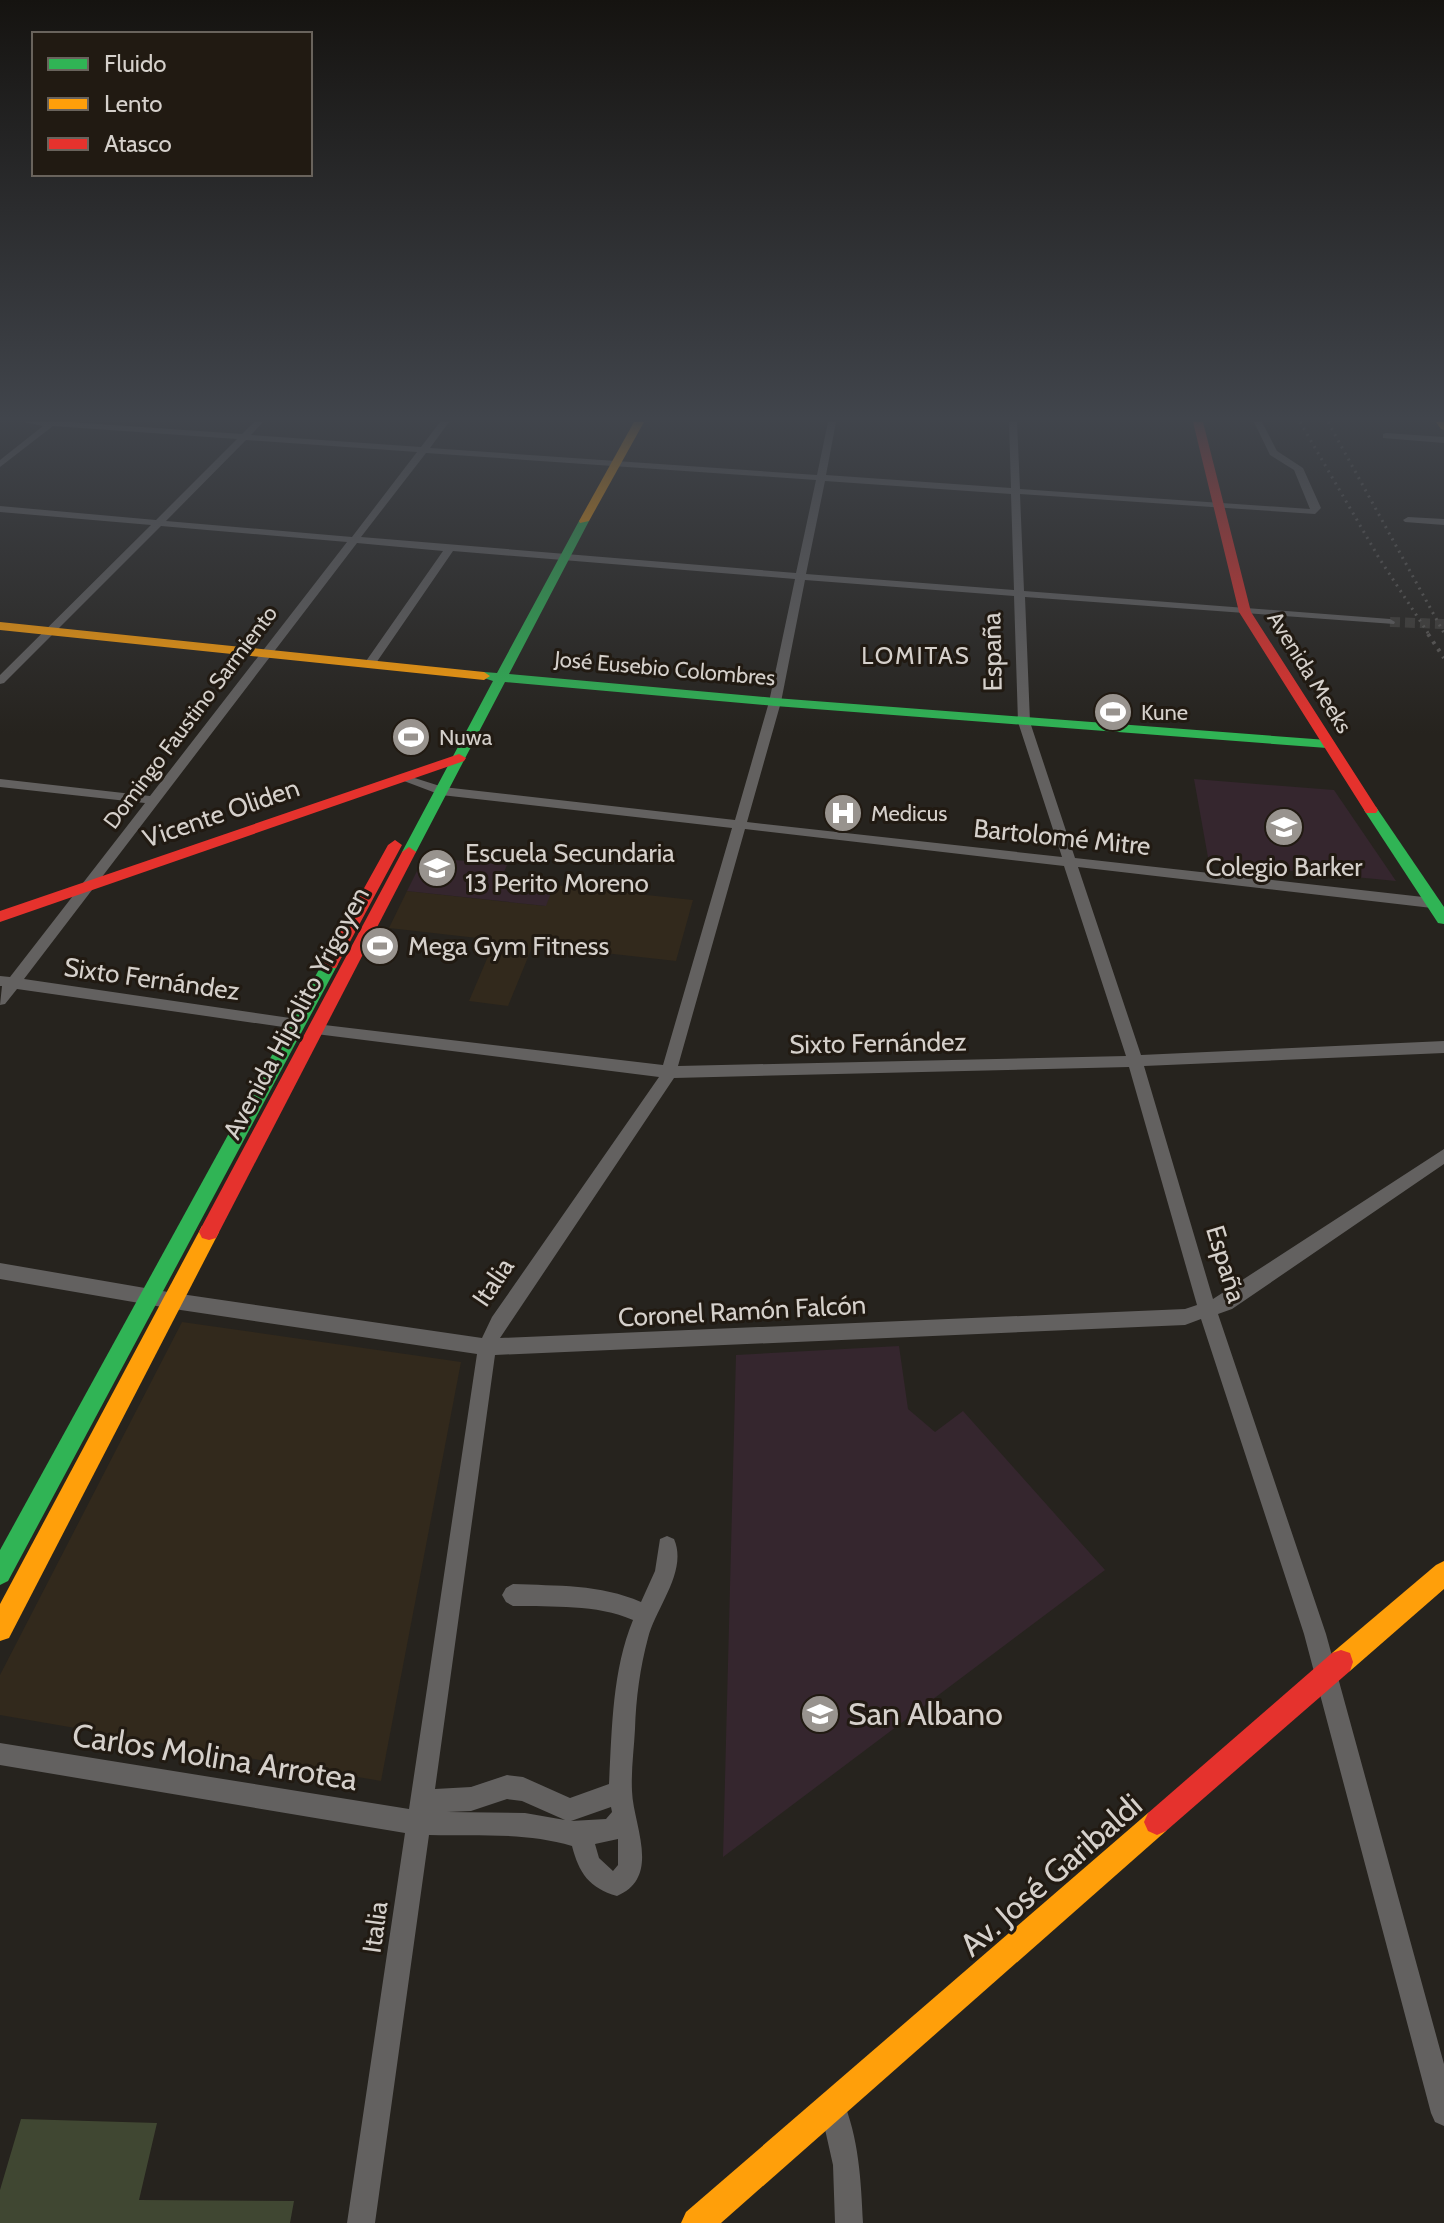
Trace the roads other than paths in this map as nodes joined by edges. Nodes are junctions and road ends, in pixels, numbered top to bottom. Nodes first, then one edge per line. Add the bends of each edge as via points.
1 (156, 526) edge
2 (191, 526) edge
3 (366, 526) edge
4 (576, 526) edge
5 (812, 526) edge
6 (1017, 526) edge
7 (1225, 526) edge
8 (355, 540) junction
9 (450, 548) junction
10 (558, 557) junction
11 (801, 576) junction
12 (1020, 594) junction
13 (1245, 612) junction
14 (1390, 622) tunnel mouth
15 (0, 626) edge
16 (50, 630) junction
17 (266, 653) junction
18 (370, 664) junction
19 (494, 677) junction
20 (0, 681) edge
21 (775, 702) junction
22 (1024, 722) junction
23 (1327, 744) junction
24 (459, 758) junction
25 (440, 764) junction
26 (402, 778) junction
27 (0, 783) edge
28 (434, 790) junction
29 (155, 800) junction
30 (739, 825) junction
31 (1068, 862) junction
32 (89, 886) junction
33 (1432, 903) junction
34 (0, 917) edge
35 (1444, 919) edge
36 (7, 982) edge
37 (0, 1000) edge
38 (297, 1024) junction
39 (316, 1029) junction
40 (1444, 1047) edge
41 (1135, 1061) junction
42 (669, 1072) junction
43 (1444, 1155) edge
44 (0, 1271) edge
45 (149, 1296) junction
46 (174, 1301) junction
47 (1208, 1312) junction
48 (487, 1347) junction
49 (667, 1546) dead end
50 (0, 1573) edge
51 (1444, 1573) edge
52 (513, 1595) dead end
53 (646, 1615) junction
54 (0, 1629) edge
55 (1327, 1675) junction
56 (0, 1754) edge
57 (620, 1792) junction
58 (420, 1812) junction
59 (623, 1818) junction
60 (581, 1833) junction
61 (832, 2105) junction
62 (1444, 2113) edge
63 (361, 2223) edge
64 (697, 2223) edge
65 (849, 2223) edge

1 - 16 street
2 - 8 street
3 - 8 street, Domingo Faustino Sarmiento
4 - 10 main road, Avenida Hipólito Yrigoyen
5 - 11 street, Italia
6 - 12 street, España
7 - 13 main road, Avenida Meeks
8 - 9 street
8 - 17 street, Domingo Faustino Sarmiento
9 - 10 street
9 - 18 street
10 - 11 street
10 - 19 main road, Avenida Hipólito Yrigoyen
11 - 12 street
11 - 21 street, Italia
12 - 13 street
12 - 22 street, España
13 - 14 street
13 - 23 main road, Avenida Meeks
15 - 16 main road, José Eusebio Colombres
16 - 17 main road, José Eusebio Colombres
16 - 20 street
17 - 18 main road, José Eusebio Colombres
17 - 29 street, Domingo Faustino Sarmiento
18 - 19 main road, José Eusebio Colombres
19 - 21 main road, José Eusebio Colombres
19 - 24 main road, Avenida Hipólito Yrigoyen
19 - 25 main road, Avenida Hipólito Yrigoyen
21 - 22 main road, José Eusebio Colombres
21 - 30 street, Italia
22 - 23 main road, José Eusebio Colombres
22 - 31 street, España
23 - 33 main road, Avenida Meeks
24 - 25 main road, Vicente Oliden
24 - 28 main road, Avenida Hipólito Yrigoyen
25 - 26 main road, Vicente Oliden
25 - 28 main road, Avenida Hipólito Yrigoyen
26 - 28 street, Bartolomé Mitre
26 - 32 main road, Vicente Oliden
27 - 29 street
28 - 30 street, Bartolomé Mitre
28 - 38 main road, Avenida Hipólito Yrigoyen
28 - 39 main road, Avenida Hipólito Yrigoyen
29 - 32 street, Domingo Faustino Sarmiento
30 - 31 street, Bartolomé Mitre
30 - 42 street, Italia
31 - 33 street, Bartolomé Mitre
31 - 41 street, España
32 - 34 main road, Vicente Oliden
32 - 36 street, Domingo Faustino Sarmiento
33 - 35 main road, Avenida Meeks
36 - 37 street, Domingo Faustino Sarmiento
36 - 38 street, Sixto Fernández
38 - 45 main road, Avenida Hipólito Yrigoyen
39 - 42 street, Sixto Fernández
39 - 46 main road, Avenida Hipólito Yrigoyen
40 - 41 street, Sixto Fernández
41 - 42 street, Sixto Fernández
41 - 47 street, España
42 - 48 street, Italia via 498,1323
43 - 47 street, Coronel Ramón Falcón
44 - 45 street, Coronel Ramón Falcón
45 - 46 street, Coronel Ramón Falcón
45 - 50 main road, Avenida Hipólito Yrigoyen
46 - 48 street, Coronel Ramón Falcón
46 - 54 main road, Avenida Hipólito Yrigoyen
47 - 48 street, Coronel Ramón Falcón via 1169,1318
47 - 55 street, España
48 - 58 street, Italia
49 - 53 street via 665,1571
51 - 55 main road, Av. José Garibaldi
52 - 53 street via 602,1598
53 - 57 street via 625,1698
55 - 61 main road, Av. José Garibaldi
55 - 62 street, España
56 - 58 street, Carlos Molina Arrotea
57 - 58 street via 570,1810 507,1787
57 - 59 street
58 - 60 street
58 - 63 street, Italia
59 - 60 street via 611,1830
59 - 60 street via 632,1849 631,1870 617,1884 590,1871
61 - 64 main road, Av. José Garibaldi
61 - 65 street via 847,2165

